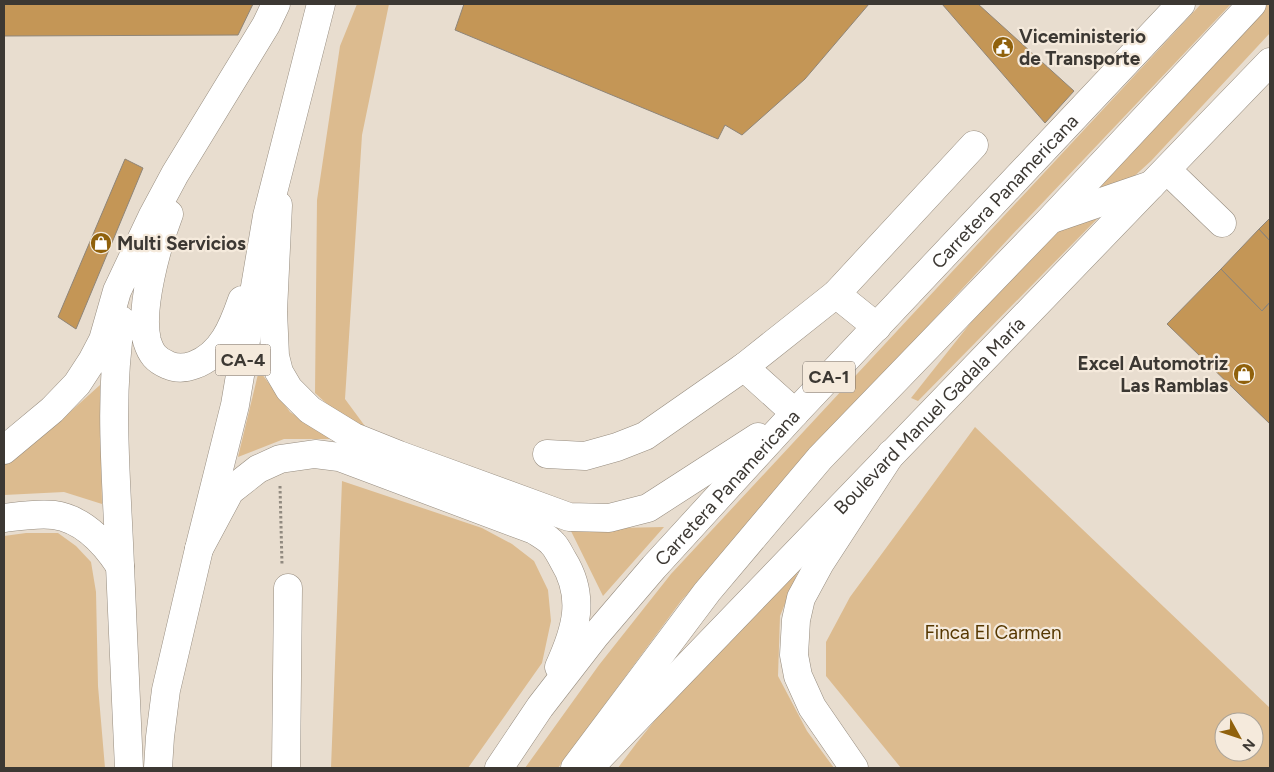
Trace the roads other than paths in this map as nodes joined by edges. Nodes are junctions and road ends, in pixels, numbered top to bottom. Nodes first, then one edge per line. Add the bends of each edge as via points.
1 (276, 4) edge
2 (321, 4) edge
3 (1180, 4) edge
4 (1252, 4) edge
5 (1270, 62) edge
6 (199, 136) junction
7 (974, 145) dead end
8 (280, 169) junction
9 (1159, 178) junction
10 (152, 216) junction
11 (267, 216) junction
12 (1049, 221) junction
13 (1222, 223) dead end
14 (836, 294) junction
15 (876, 327) junction
16 (744, 367) junction
17 (795, 413) junction
18 (4, 450) edge
19 (547, 454) dead end
20 (891, 454) junction
21 (4, 518) edge
22 (199, 549) junction
23 (120, 566) junction
24 (288, 588) road end
25 (540, 707) junction
26 (129, 768) edge
27 (158, 768) edge
28 (286, 768) edge
29 (499, 768) edge
30 (575, 768) edge
31 (589, 768) edge
32 (854, 768) edge

1 - 6 main road
2 - 8 main road, CA-4
3 - 15 main road, Carretera Panamericana / CA-1
4 - 12 main road, CA-1
5 - 9 main road, Boulevard Manuel Gadala María
6 - 10 main road
6 - 11 main road via 166,223 147,297 147,339 152,355 161,362 173,368 186,368 202,362 226,338
7 - 14 main road
8 - 11 main road, CA-4
8 - 17 main road via 274,356 289,389 310,410 354,437 569,516 610,518 648,508
9 - 12 main road
9 - 13 main road
9 - 20 main road, Boulevard Manuel Gadala María
10 - 18 main road via 117,291 92,361 77,384 52,410
10 - 23 main road via 134,264 116,349 114,438
11 - 22 main road, CA-4 via 236,405
12 - 30 main road, CA-1 via 820,458 706,592
14 - 15 main road
14 - 16 main road
15 - 17 main road, Carretera Panamericana / CA-1
16 - 17 main road
16 - 19 main road via 645,436 585,456
17 - 25 main road, Carretera Panamericana / CA-1 via 648,574
20 - 31 main road, Boulevard Manuel Gadala María
20 - 32 main road via 820,563 801,598 795,627 794,655 798,676 812,706
21 - 23 main road via 55,515 76,523 108,548
22 - 25 main road via 230,491 258,469 280,459 315,454 339,457 534,530 553,544 566,564 576,588 577,613 570,645
22 - 27 main road, CA-4 via 166,690
23 - 26 main road
24 - 28 main road
25 - 29 main road, Carretera Panamericana / CA-1

